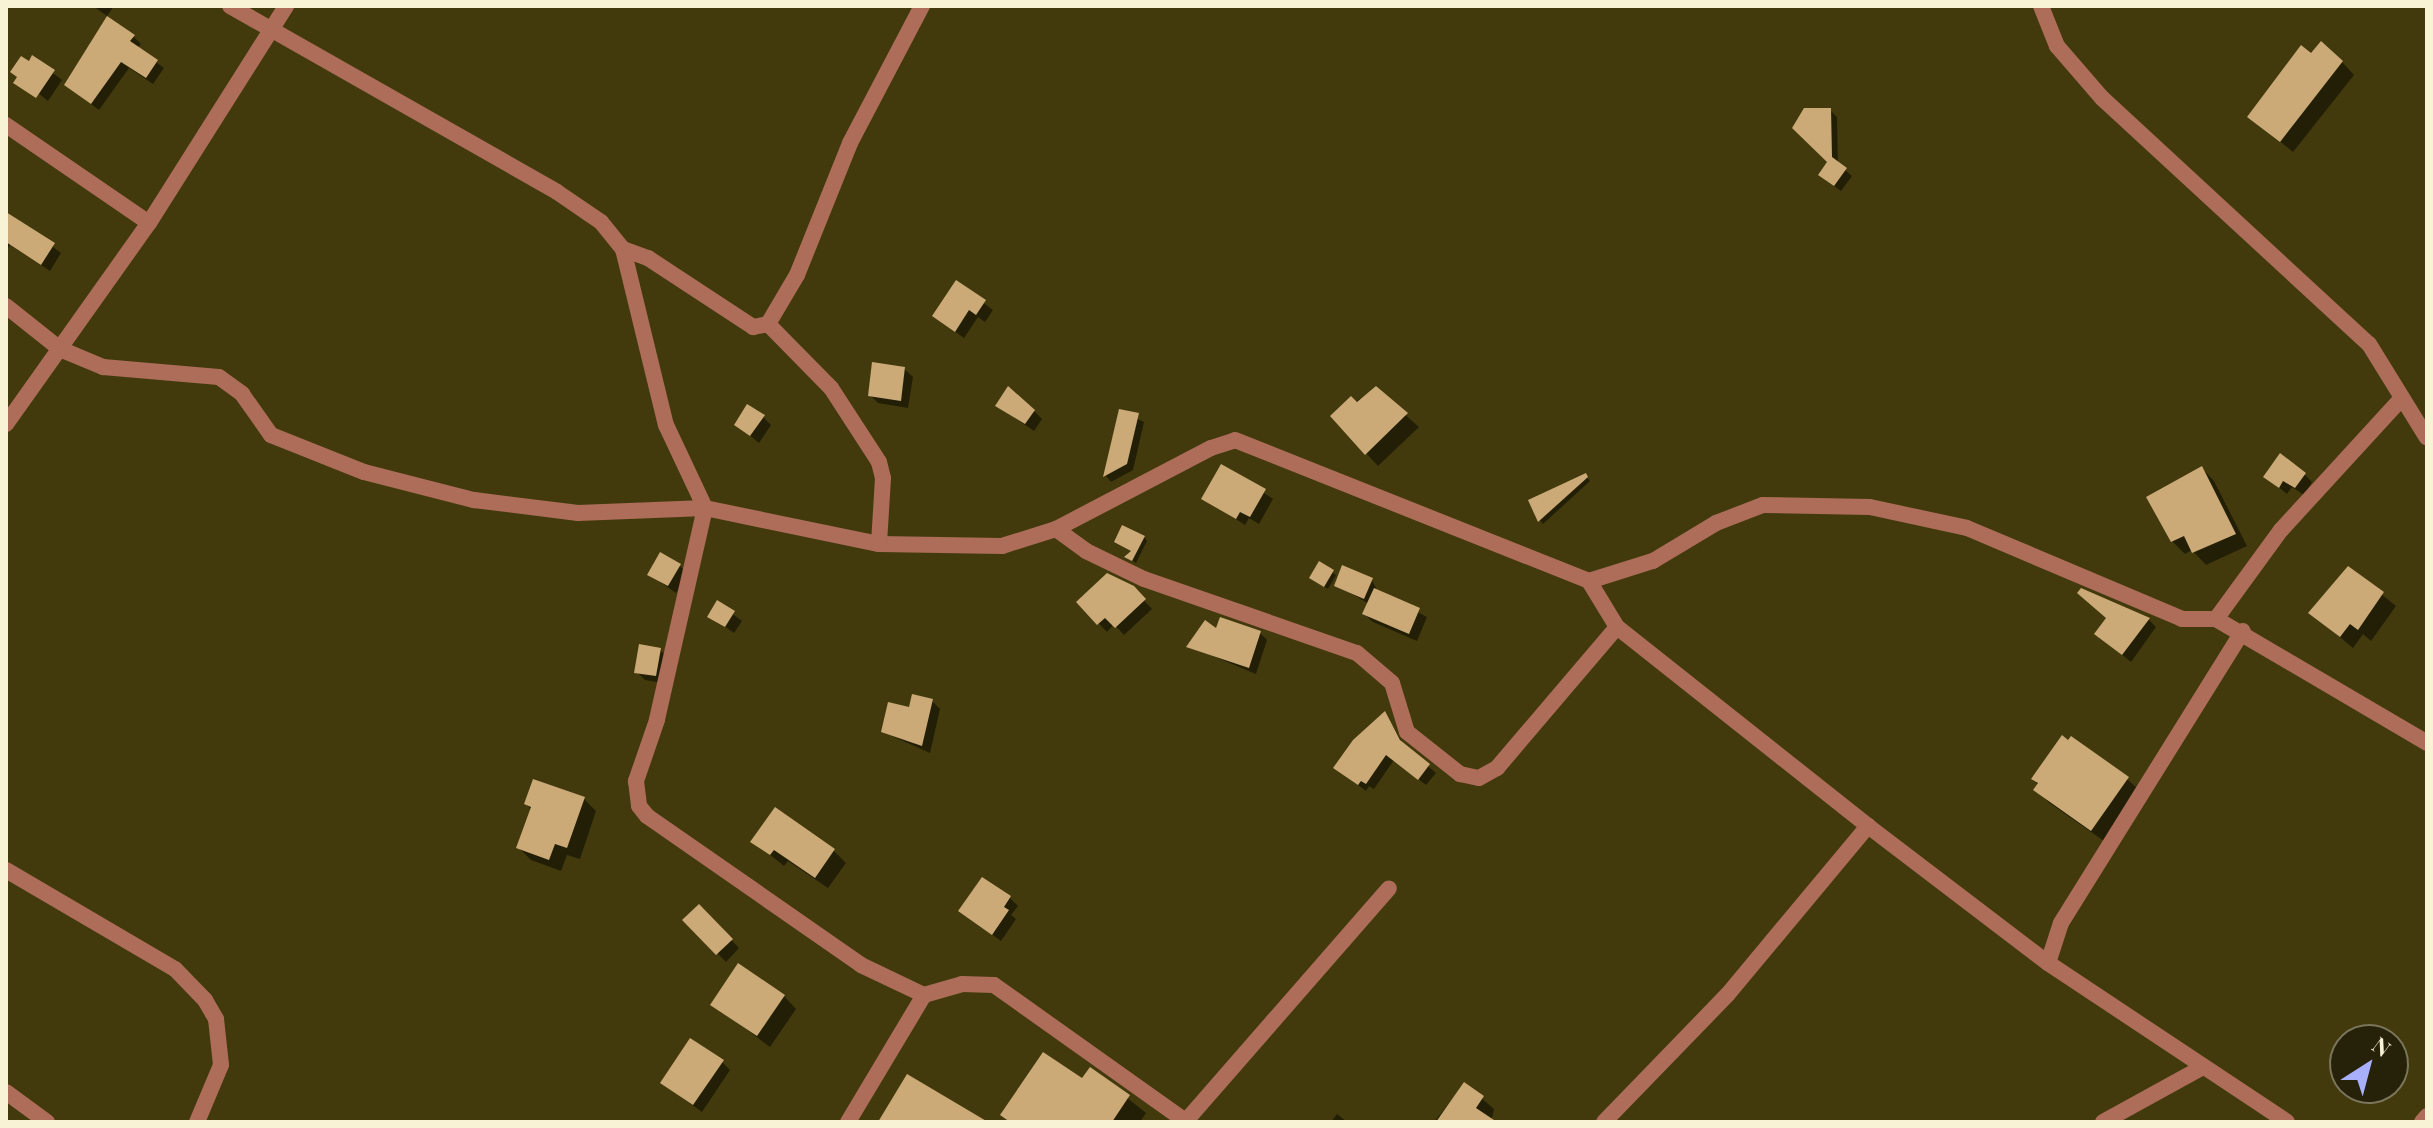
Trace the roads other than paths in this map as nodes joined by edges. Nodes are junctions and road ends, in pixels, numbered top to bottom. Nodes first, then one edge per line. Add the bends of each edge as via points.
1 (230, 6) edge
2 (286, 6) edge
3 (922, 6) edge
4 (2041, 6) edge
5 (271, 29) junction
6 (6, 125) edge
7 (149, 223) junction
8 (623, 249) junction
9 (6, 306) edge
10 (768, 324) junction
11 (60, 349) junction
12 (2400, 400) junction
13 (6, 424) edge
14 (2427, 438) edge
15 (705, 508) junction
16 (1056, 529) junction
17 (879, 544) junction
18 (1589, 581) junction
19 (2216, 619) junction
20 (1617, 627) junction
21 (2243, 631) junction
22 (2427, 743) edge
23 (1868, 826) junction
24 (6, 870) edge
25 (1389, 888) dead end
26 (2048, 963) junction
27 (924, 995) junction
28 (2203, 1067) junction
29 (6, 1092) edge
30 (2427, 1116) edge
31 (47, 1122) edge
32 (197, 1122) edge
33 (848, 1122) edge
34 (1186, 1122) edge
35 (1604, 1122) edge
36 (2103, 1122) edge
37 (2287, 1122) edge
38 (2422, 1122) edge

1 - 5 street
2 - 5 street
3 - 10 street via 850,143 797,275
4 - 12 street via 2057,46 2102,98 2369,344
5 - 7 street
5 - 8 street via 557,192 601,222
6 - 7 street
7 - 11 street
8 - 10 street via 648,258 753,327
8 - 15 street via 666,425
9 - 11 street
10 - 17 street via 831,388 879,462
11 - 13 street
11 - 15 street via 103,367 219,377 242,394 271,435 364,472 474,500 578,513
12 - 14 street
12 - 19 street via 2281,530
15 - 17 street
15 - 27 street via 657,720 636,781 639,806 861,965
16 - 17 street via 1002,546
16 - 18 street via 1235,440
16 - 20 street via 1086,551 1144,579 1357,653 1392,683 1407,732 1460,774 1479,778 1497,768
18 - 19 street via 1653,561 1716,523 1763,505 1870,507 1967,528 2182,619
18 - 20 street
19 - 21 street
20 - 23 street
21 - 22 street
21 - 26 street via 2061,923
23 - 26 street
23 - 35 street via 1728,994
24 - 32 street via 175,969 205,1000 216,1019 221,1065
25 - 34 street
26 - 28 street
27 - 33 street
27 - 34 street via 962,984 994,985
28 - 36 street
28 - 37 street
29 - 31 street
30 - 38 street

